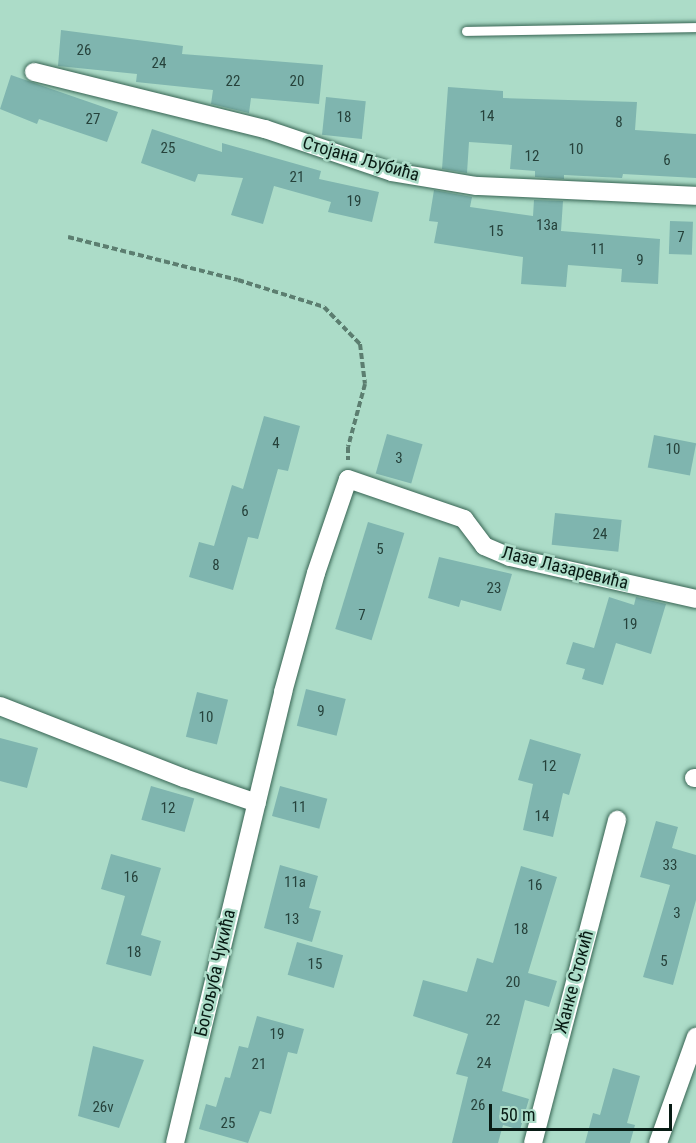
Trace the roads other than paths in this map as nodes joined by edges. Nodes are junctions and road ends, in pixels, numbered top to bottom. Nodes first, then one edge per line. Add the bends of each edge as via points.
1 (696, 27) edge
2 (466, 31) dead end
3 (34, 72) dead end
4 (696, 196) edge
5 (348, 479) joint
6 (696, 599) edge
7 (0, 706) edge
8 (257, 803) junction
9 (617, 820) dead end
10 (696, 1037) edge
11 (175, 1143) edge
12 (533, 1143) edge
13 (658, 1143) edge

1 - 2 lane
3 - 4 street, Стојана Љубића via 265,129 392,172 477,186
5 - 6 street, Лазе Лазаревића via 464,519 484,546 510,557
5 - 8 street, Богољуба Чукића via 283,692
7 - 8 street
8 - 11 street, Богољуба Чукића
9 - 12 street, Жанке Стокић
10 - 13 street

